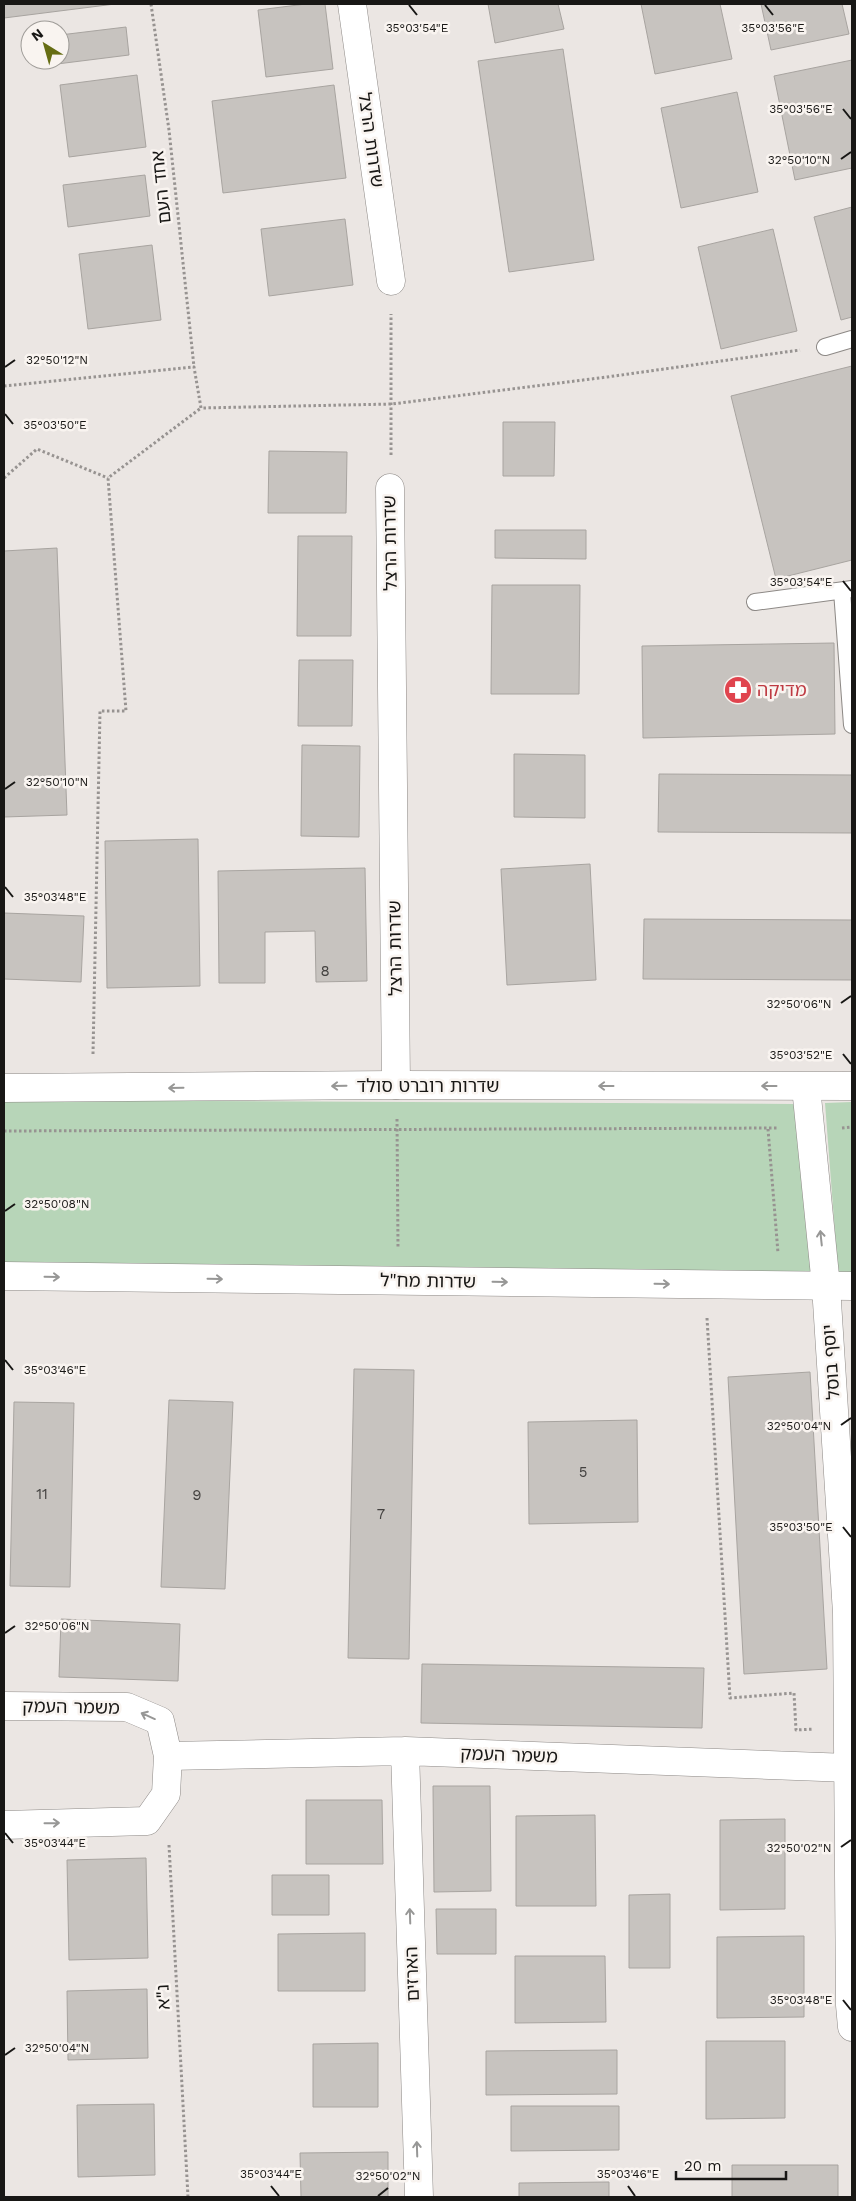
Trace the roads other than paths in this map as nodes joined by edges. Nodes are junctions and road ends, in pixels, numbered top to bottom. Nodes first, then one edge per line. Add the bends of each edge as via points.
1 (352, 4) edge
2 (391, 281) road end
3 (852, 339) edge
4 (825, 347) road end
5 (390, 488) road end
6 (847, 590) edge
7 (755, 602) dead end
8 (852, 726) edge
9 (396, 1086) junction
10 (806, 1086) junction
11 (852, 1086) edge
12 (4, 1088) edge
13 (4, 1276) edge
14 (839, 1286) edge
15 (4, 1706) edge
16 (405, 1751) junction
17 (168, 1756) junction
18 (849, 1768) junction
19 (4, 1824) edge
20 (852, 2027) edge
21 (419, 2197) edge

1 - 2 street, שדרות הרצל
3 - 4 lane
5 - 9 street, שדרות הרצל
6 - 7 lane
6 - 8 lane
10 -> 9 street, שדרות רוברט סולד
9 -> 12 street, שדרות רוברט סולד
10 - 11 street, שדרות רוברט סולד
14 -> 10 street, יוסף בוסל via 810,1128
13 -> 14 street, שדרות מח"ל
14 - 18 street, יוסף בוסל
17 -> 15 street, משמר העמק via 160,1721 127,1707
16 - 17 street, משמר העמק
16 - 18 street, משמר העמק
21 -> 16 street, הארזים
19 -> 17 street, משמר העמק via 147,1821 166,1794
18 - 20 street, יוסף בוסל

